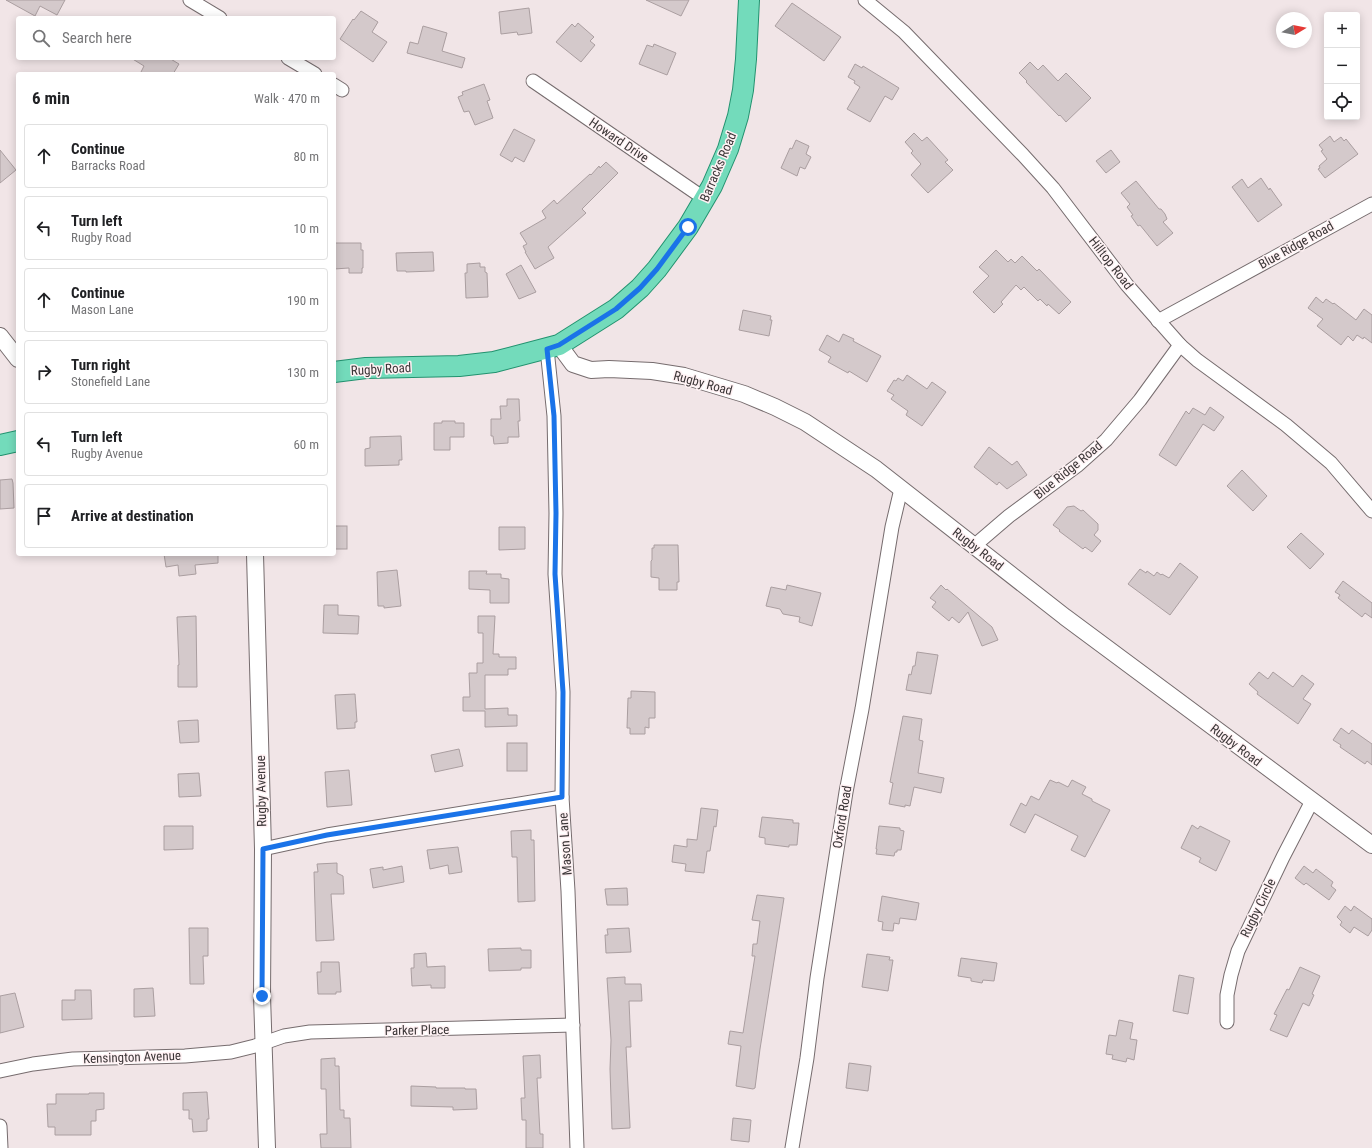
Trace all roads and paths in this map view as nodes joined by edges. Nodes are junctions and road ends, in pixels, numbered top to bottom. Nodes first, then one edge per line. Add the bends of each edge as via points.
1 (190, 0) edge
2 (749, 0) edge
3 (865, 0) edge
4 (217, 16) edge
5 (291, 60) edge
6 (312, 72) edge
7 (533, 82) dead end
8 (705, 199) junction
9 (1372, 204) edge
10 (1158, 321) junction
11 (0, 336) edge
12 (1180, 345) junction
13 (553, 347) junction
14 (16, 356) edge
15 (336, 372) edge
16 (16, 441) edge
17 (0, 445) edge
18 (901, 489) junction
19 (1372, 511) edge
20 (974, 546) junction
21 (255, 556) edge
22 (562, 797) junction
23 (1312, 801) junction
24 (1372, 845) edge
25 (263, 849) junction
26 (1227, 1022) dead end
27 (573, 1025) junction
28 (263, 1043) junction
29 (0, 1071) edge
30 (0, 1126) edge
31 (1, 1148) edge
32 (267, 1148) edge
33 (577, 1148) edge
34 (792, 1148) edge

1 - 4 street
2 - 8 main road, Barracks Road via 746,66 738,116 728,149
3 - 10 street, Hilltop Road via 904,32 1024,155
5 - 6 street
7 - 8 street, Howard Drive
8 - 13 main road, Barracks Road via 662,263 640,288 616,309
9 - 10 street, Blue Ridge Road
10 - 12 street, Hilltop Road
11 - 14 street
12 - 19 street, Hilltop Road via 1286,425 1331,463
12 - 20 street, Blue Ridge Road via 1140,400 1106,440
13 - 15 main road, Rugby Road via 494,362
13 - 18 street, Rugby Road via 573,364 591,370 609,368 684,376 775,406 805,422 876,469
13 - 22 street, Mason Lane via 550,373 554,416 555,574 563,692
16 - 17 main road
18 - 20 street, Rugby Road
18 - 34 street, Oxford Road via 892,527 846,792 817,978 808,1058
20 - 23 street, Rugby Road
21 - 25 street, Rugby Avenue
22 - 25 street via 327,835
22 - 27 street, Mason Lane
23 - 24 street, Rugby Road
23 - 26 street, Rugby Circle via 1238,951 1227,995
25 - 28 street, Rugby Avenue
27 - 28 street, Parker Place via 310,1032 284,1036
27 - 33 street, Mason Lane
28 - 29 street, Kensington Avenue via 231,1052 74,1059
28 - 32 street, Rugby Avenue
30 - 31 street

